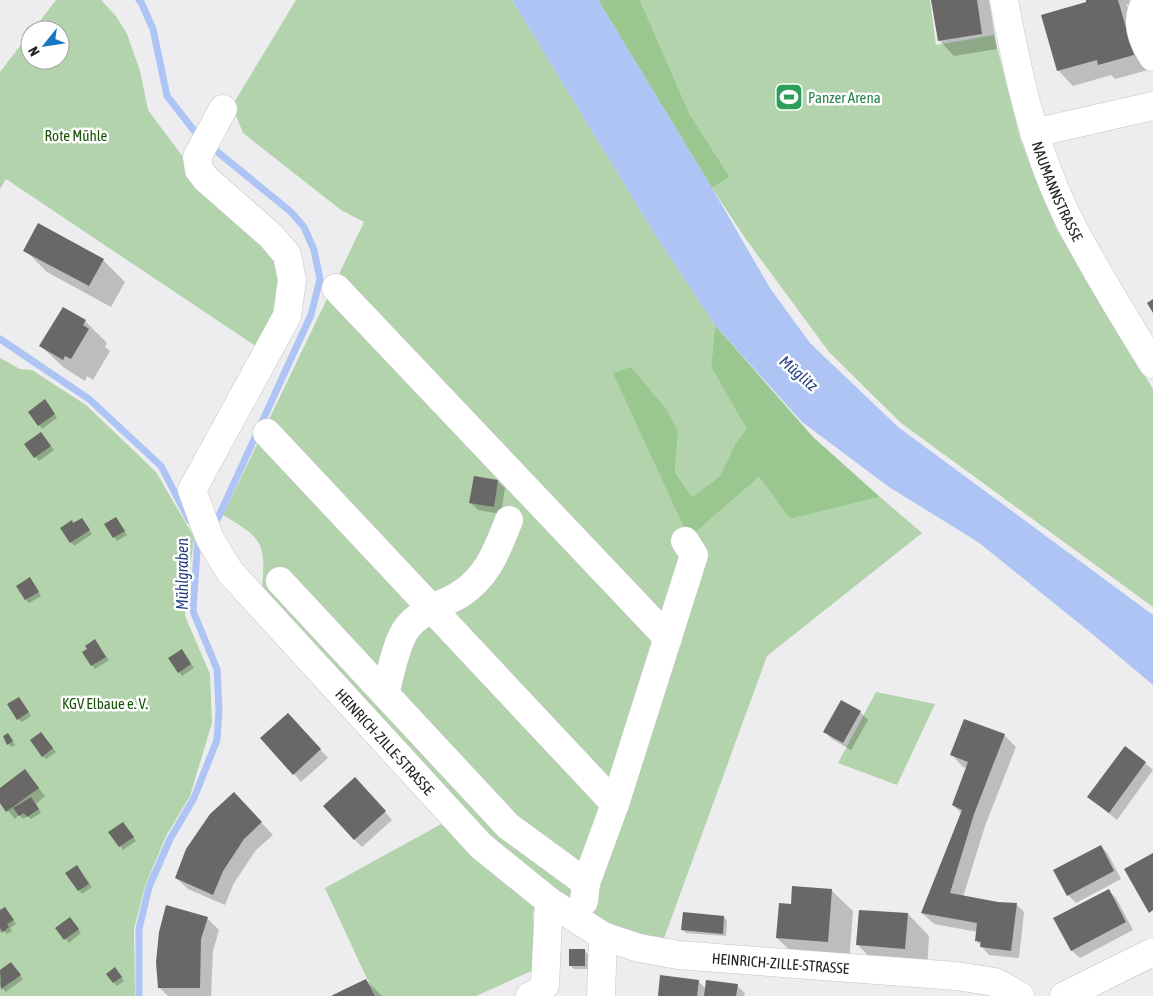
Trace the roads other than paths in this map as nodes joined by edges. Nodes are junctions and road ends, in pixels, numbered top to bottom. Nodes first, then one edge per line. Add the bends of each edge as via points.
1 (1004, 0) edge
2 (1153, 2) edge
3 (1153, 57) edge
4 (1153, 106) edge
5 (223, 109) dead end
6 (1034, 133) junction
7 (336, 288) dead end
8 (1153, 364) edge
9 (266, 433) dead end
10 (509, 520) dead end
11 (685, 541) dead end
12 (280, 581) dead end
13 (431, 608) junction
14 (668, 638) junction
15 (385, 694) junction
16 (615, 804) junction
17 (586, 883) junction
18 (550, 900) junction
19 (592, 929) junction
20 (1153, 952) edge
21 (530, 996) edge
22 (601, 996) edge
23 (1020, 996) edge
24 (1064, 996) edge

1 - 6 street, NAUMANNSTRASSE
2 - 3 street via 1143,7 1139,17 1144,44
4 - 6 street
5 - 18 street, HEINRICH-ZILLE-STRASSE via 197,157 199,170 271,236 287,255 292,280 288,316 192,490 206,527 230,572 481,846
6 - 8 street, NAUMANNSTRASSE via 1071,225
7 - 14 street
9 - 13 street
10 - 13 street via 487,569 475,583
11 - 14 street via 694,555
12 - 15 street
13 - 15 street via 405,630
13 - 16 street
14 - 16 street
15 - 17 street via 508,826
16 - 17 street
17 - 19 street
18 - 19 street, HEINRICH-ZILLE-STRASSE
18 - 21 street via 545,985
19 - 22 street
19 - 23 street, HEINRICH-ZILLE-STRASSE via 638,948 678,955 956,976 994,982
20 - 24 street

